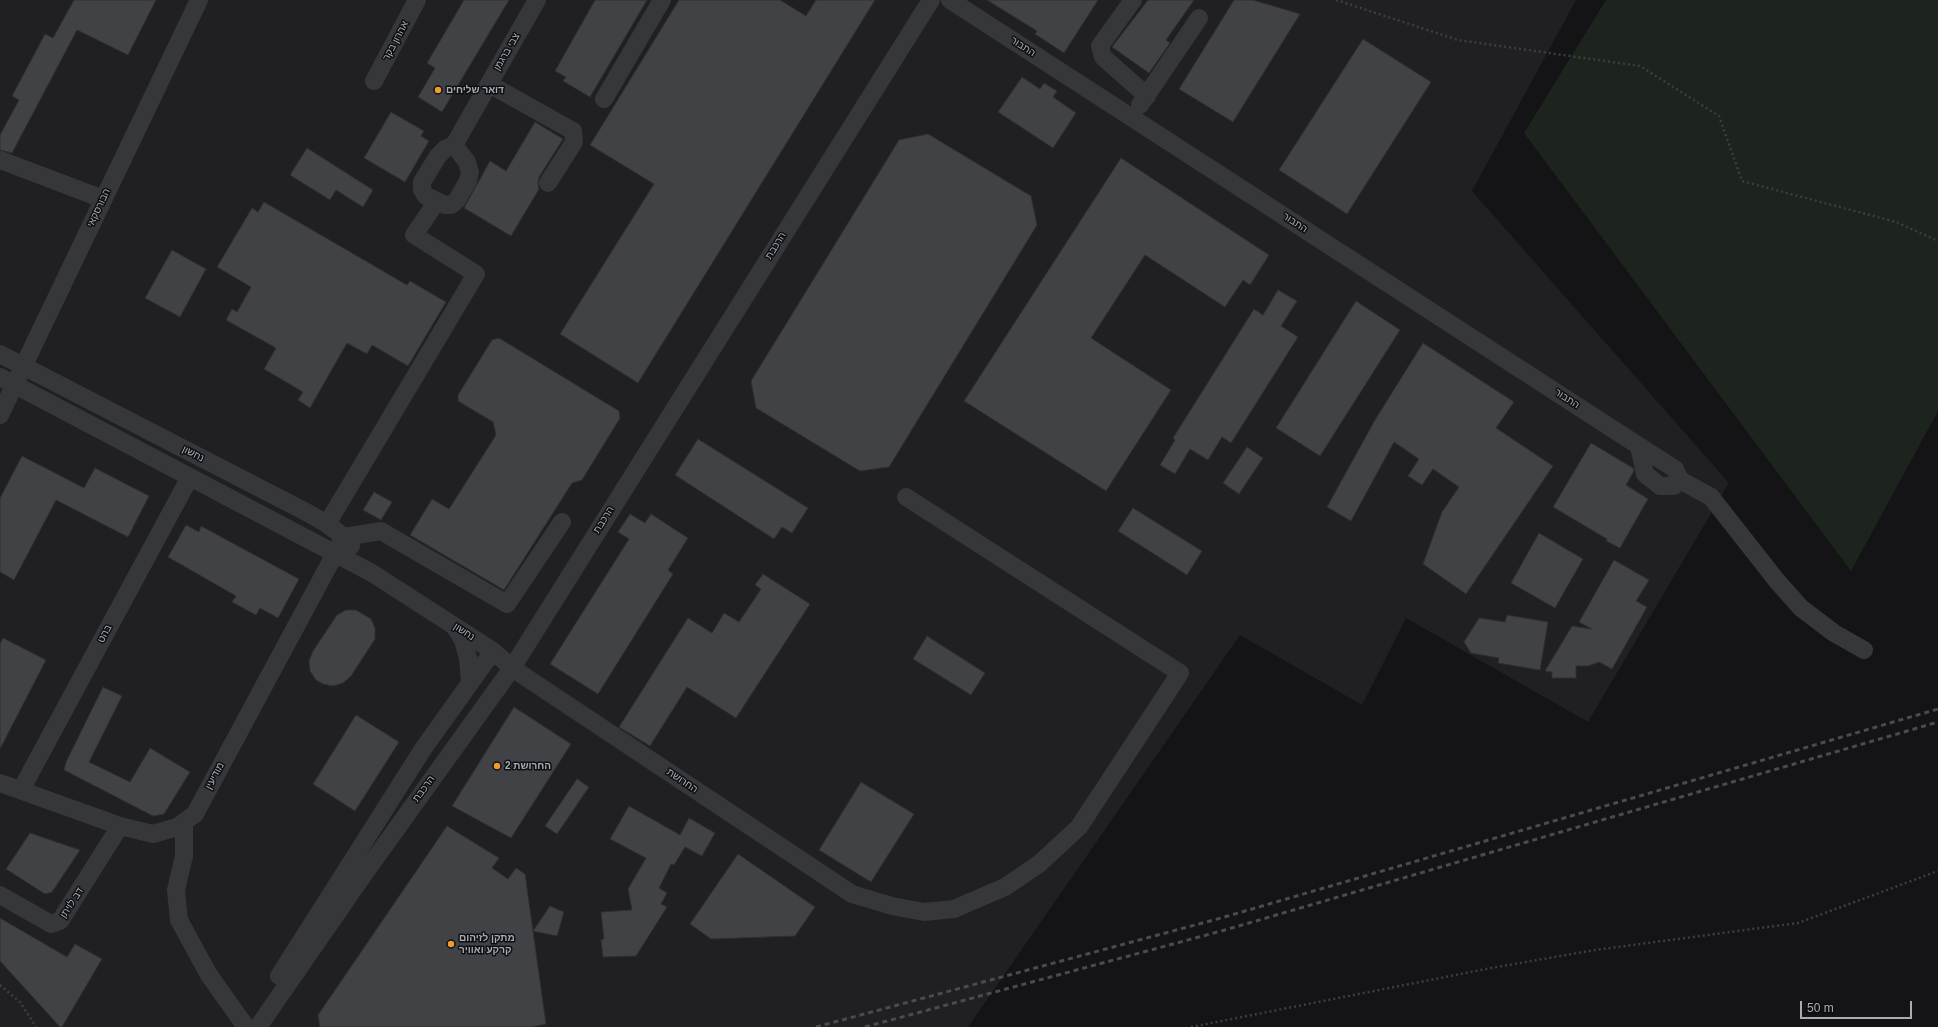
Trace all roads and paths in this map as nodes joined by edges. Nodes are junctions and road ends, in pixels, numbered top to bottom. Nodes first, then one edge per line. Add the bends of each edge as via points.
1 (199, 0) edge
2 (417, 0) edge
3 (537, 0) edge
4 (662, 0) edge
5 (931, 0) edge
6 (950, 0) edge
7 (1133, 0) edge
8 (1336, 0) edge
9 (1199, 18) dead end
10 (374, 81) dead end
11 (489, 84) junction
12 (1147, 96) junction
13 (604, 99) dead end
14 (1132, 118) junction
15 (454, 145) junction
16 (0, 160) edge
17 (548, 183) dead end
18 (103, 199) junction
19 (437, 201) junction
20 (1938, 241) edge
21 (0, 354) edge
22 (24, 367) junction
23 (7, 381) edge
24 (0, 415) edge
25 (190, 477) junction
26 (906, 497) dead end
27 (562, 522) dead end
28 (326, 524) junction
29 (344, 538) junction
30 (334, 554) junction
31 (372, 573) junction
32 (453, 625) junction
33 (493, 650) junction
34 (1864, 650) dead end
35 (512, 668) junction
36 (470, 683) junction
37 (0, 783) edge
38 (21, 790) junction
39 (184, 822) junction
40 (120, 826) junction
41 (1938, 871) edge
42 (0, 895) edge
43 (0, 985) edge
44 (36, 1027) edge
45 (246, 1027) edge
46 (258, 1027) edge
47 (1191, 1027) edge

1 - 18 street, הבורסקאי
2 - 10 street, אהרון בקר
3 - 11 street, צבי ברגמן
4 - 13 street
5 - 35 street, הרכבת
6 - 14 street, התבור
7 - 12 street via 1100,46 1102,57
8 - 20 path via 1458,40 1640,66 1719,116 1742,181 1896,222
9 - 12 street
11 - 15 street, צבי ברגמן
11 - 17 street via 573,131 574,142
12 - 14 street
14 - 34 street, התבור via 1639,446 1645,474 1660,486 1674,486 1680,480 1711,497 1801,608 1834,633
15 - 19 street, צבי ברגמן via 438,156 422,182 422,190 426,196
15 - 19 street via 468,162 468,181 457,200 451,205
16 - 18 street
18 - 22 street, הבורסקאי
19 - 28 street via 414,235 476,274
21 - 22 street, נחשון
22 - 23 street, הבורסקאי
22 - 28 street, נחשון
23 - 24 street, הבורסקאי
23 - 25 street, נחשון
25 - 30 street, נחשון
25 - 38 street, בהט
26 - 35 street, החרושת via 1180,673 1079,827 1039,864 1005,887 954,909 924,912 852,894
27 - 29 street via 507,604 381,531
28 - 29 street, נחשון
29 - 30 street, מודיעין
29 - 31 street, נחשון
30 - 31 street, נחשון
30 - 39 street, מודיעין via 195,814
31 - 32 street, נחשון
32 - 33 street, נחשון
32 - 36 street via 465,646
33 - 35 street, נחשון
33 - 36 street
35 - 46 street, הרכבת
36 - 45 street via 423,749
37 - 38 street, מודיעין
38 - 40 street, מודיעין
39 - 40 street, מודיעין via 177,827 152,834
39 - 45 street via 184,856 176,890 179,920 208,975
40 - 42 street, דב לויתן via 60,921 51,924
41 - 47 path via 1798,923 1595,950
43 - 44 path via 20,1002

